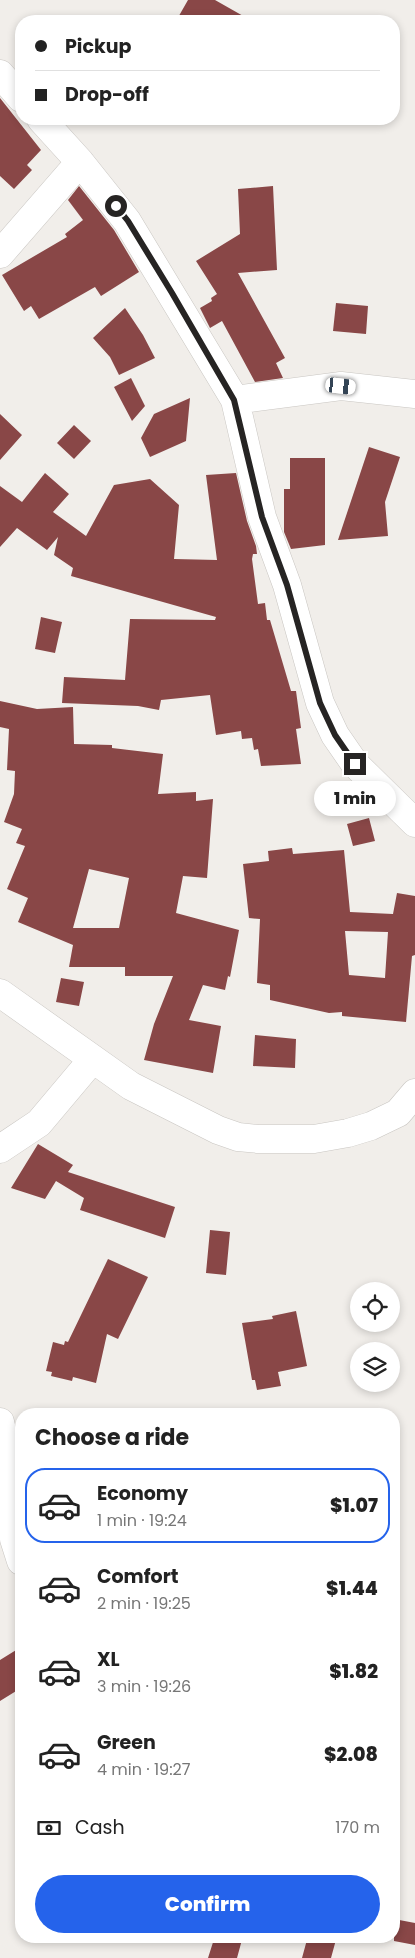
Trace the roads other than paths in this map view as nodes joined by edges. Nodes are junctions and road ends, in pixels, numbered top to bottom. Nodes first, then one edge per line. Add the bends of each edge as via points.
1 (0, 74) edge
2 (15, 91) edge
3 (46, 125) edge
4 (80, 162) junction
5 (0, 254) edge
6 (415, 394) edge
7 (234, 400) junction
8 (415, 823) edge
9 (0, 993) edge
10 (92, 1060) junction
11 (415, 1093) edge
12 (0, 1149) edge
13 (0, 1422) edge
14 (15, 1542) edge

1 - 2 street
3 - 4 street
4 - 5 street
4 - 7 street via 128,221
6 - 7 street via 341,386
7 - 8 street via 262,517 287,585 320,703 335,735 355,764
9 - 10 street
10 - 11 street via 131,1086 238,1137 314,1139 348,1134 398,1113
10 - 12 street via 39,1123
13 - 14 street via 6,1447

